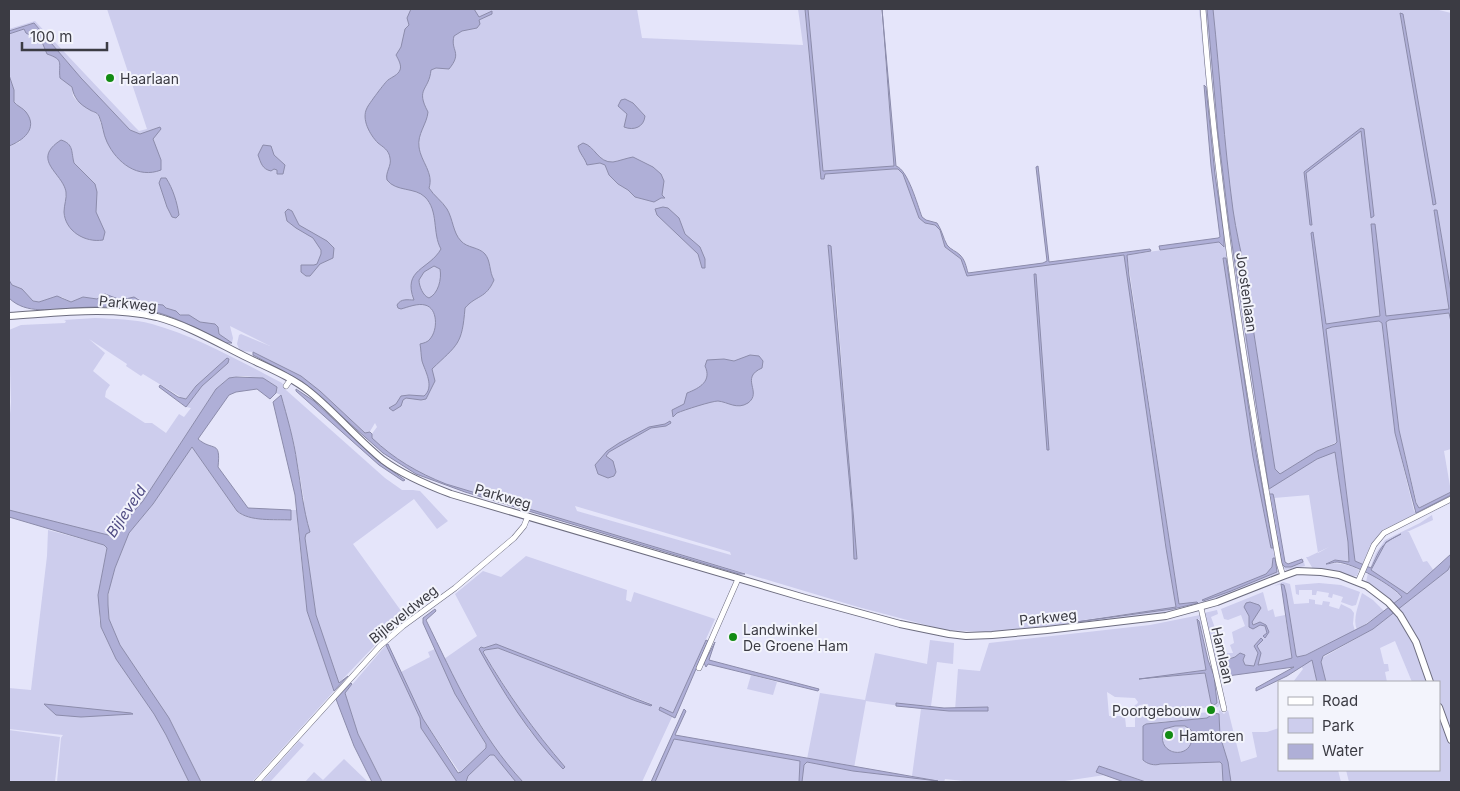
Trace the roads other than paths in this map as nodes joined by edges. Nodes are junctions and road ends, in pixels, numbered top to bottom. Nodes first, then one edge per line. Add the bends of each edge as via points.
1 (1203, 9) edge
2 (9, 316) edge
3 (291, 379) junction
4 (286, 386) dead end
5 (1451, 500) edge
6 (528, 516) junction
7 (1283, 576) junction
8 (738, 579) junction
9 (1358, 582) junction
10 (1200, 608) junction
11 (699, 668) dead end
12 (1430, 681) edge
13 (1224, 709) dead end
14 (1440, 710) edge
15 (1451, 740) edge
16 (257, 782) edge

1 - 7 street, Joostenlaan via 1224,210 1260,458
2 - 3 street, Parkweg via 104,311 158,318 214,340
3 - 4 street
3 - 6 street, Parkweg via 310,392 383,460 404,473 450,494
5 - 9 street via 1384,533 1374,545
6 - 8 street, Parkweg
6 - 16 street, Bijleveldweg via 514,538 380,646
7 - 9 street, Parkweg via 1321,572
7 - 10 street, Parkweg
8 - 10 street, Parkweg via 900,624 966,636 1166,616
8 - 11 street
9 - 12 street, Parkweg via 1400,614 1416,642
10 - 13 street, Hamlaan
14 - 15 street

